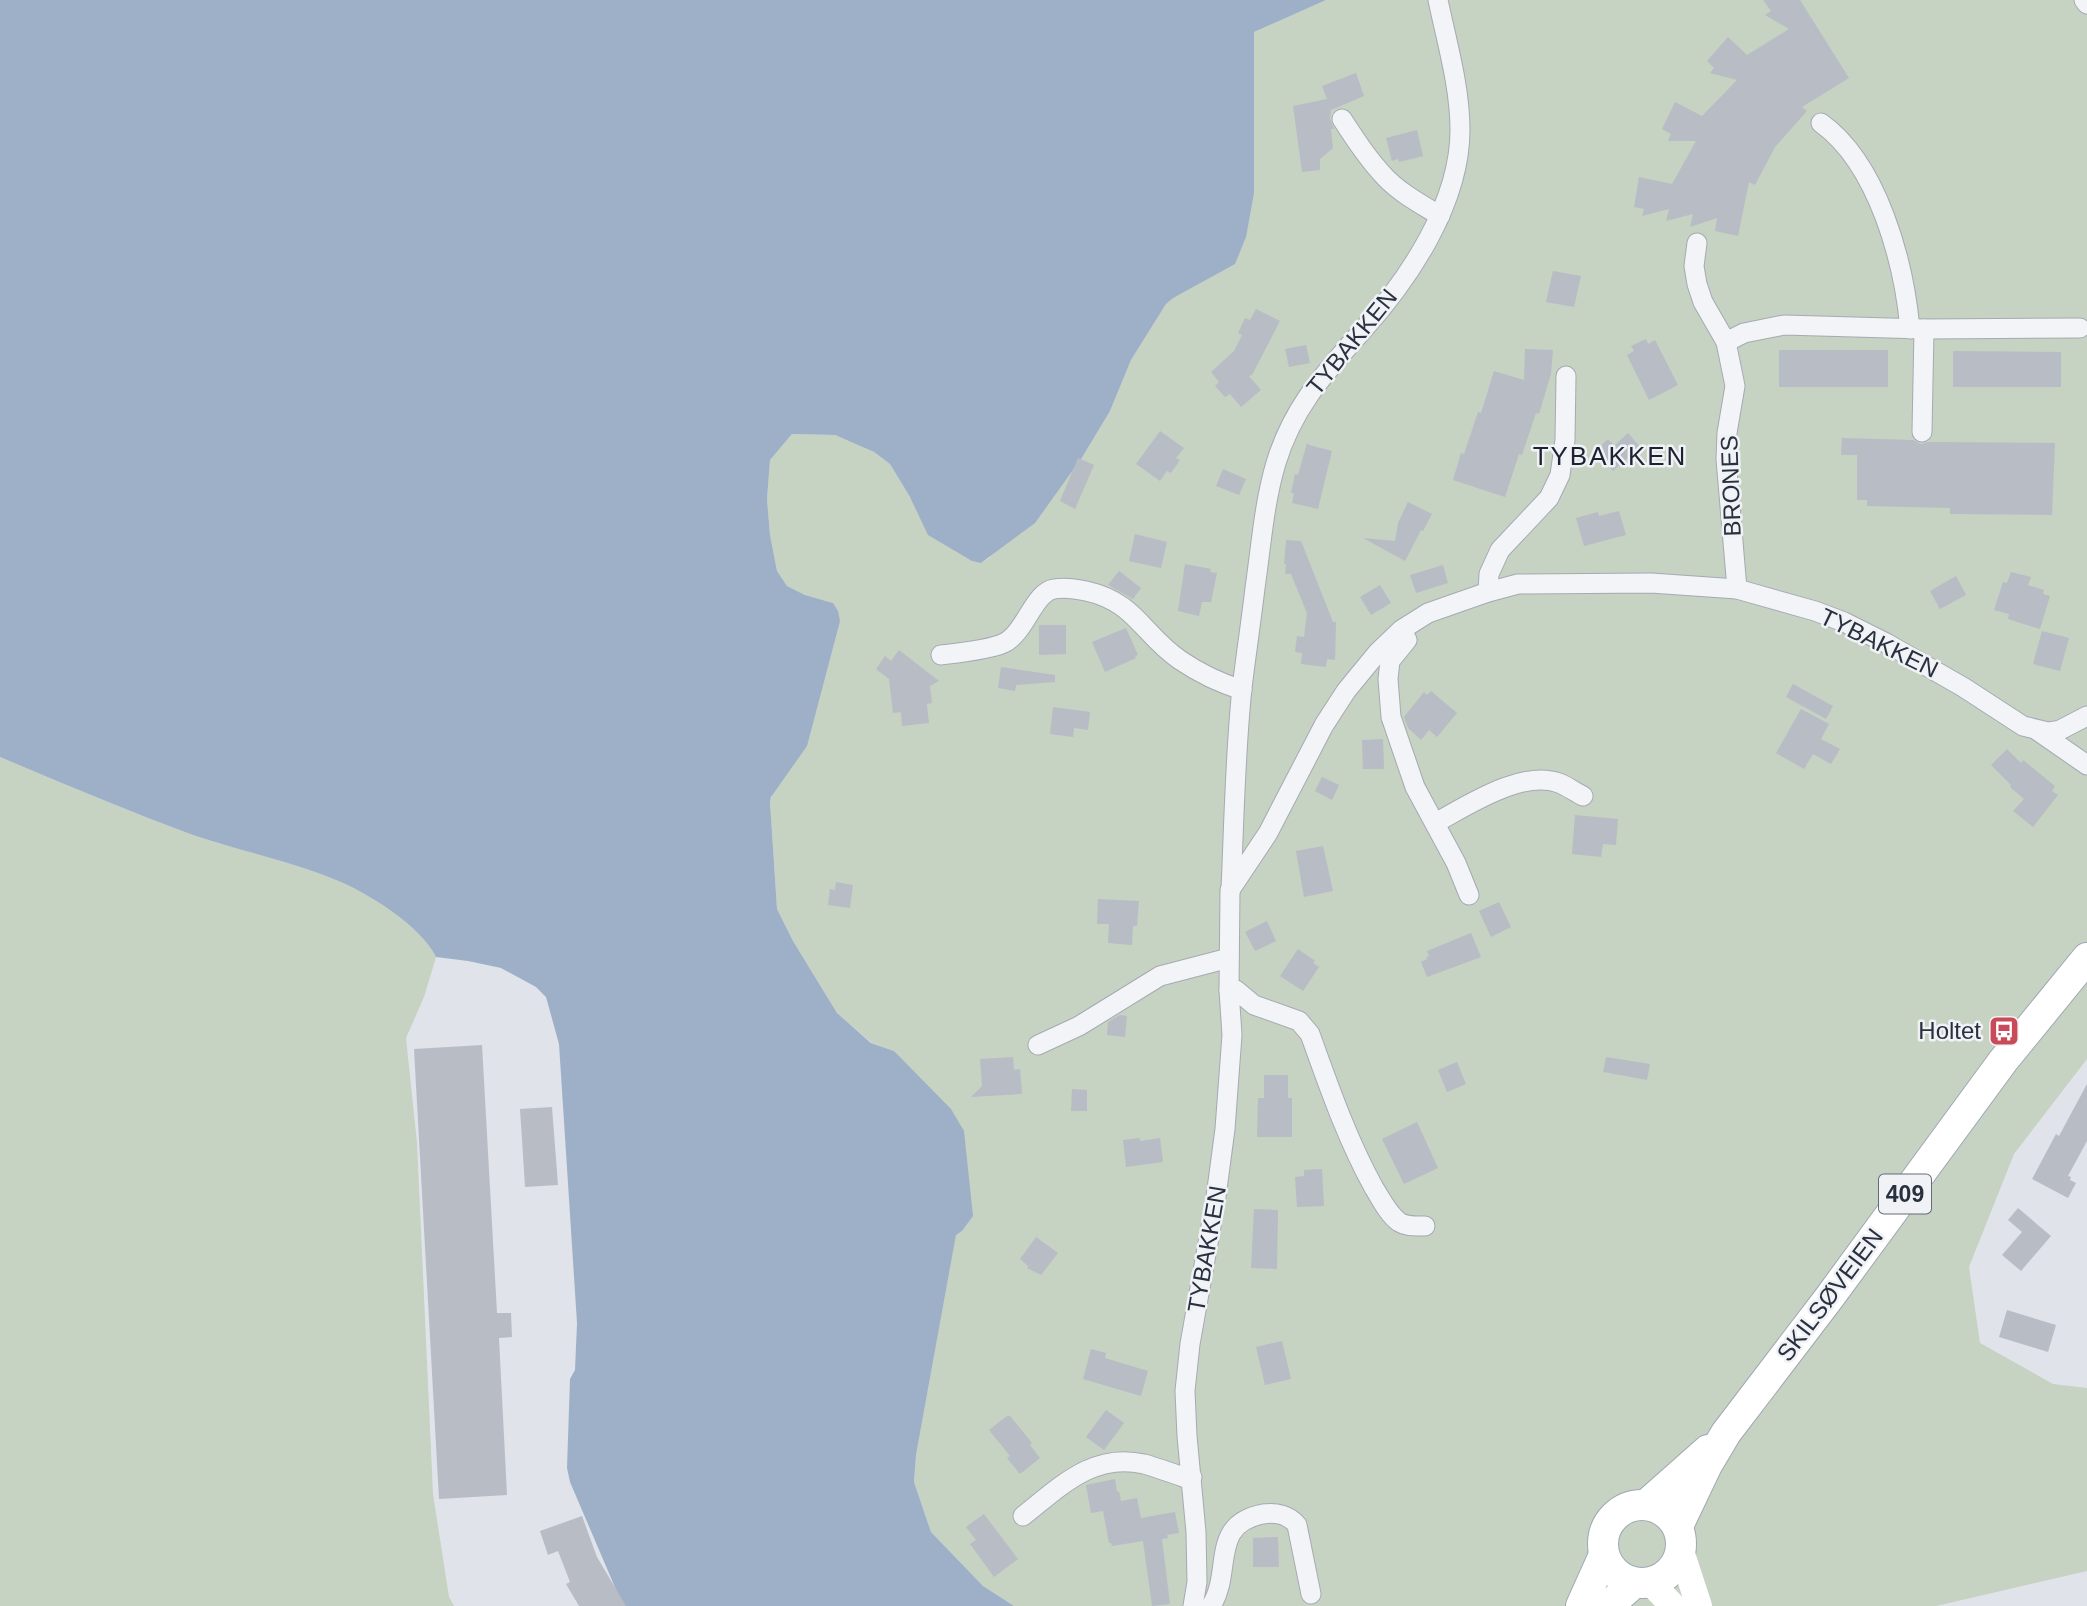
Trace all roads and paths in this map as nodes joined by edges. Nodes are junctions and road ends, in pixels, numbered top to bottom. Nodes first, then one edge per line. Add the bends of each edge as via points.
1 (1438, 0) edge
2 (2084, 0) edge
3 (2087, 4) edge
4 (1342, 119) dead end
5 (1821, 123) dead end
6 (1440, 216) junction
7 (1697, 243) dead end
8 (2080, 328) dead end
9 (1917, 329) junction
10 (1727, 342) junction
11 (1566, 376) dead end
12 (1922, 432) dead end
13 (1737, 589) junction
14 (1489, 592) junction
15 (1401, 630) junction
16 (941, 655) dead end
17 (1242, 690) junction
18 (2087, 716) edge
19 (2038, 731) junction
20 (2087, 765) edge
21 (1583, 796) dead end
22 (1435, 823) junction
23 (1230, 890) junction
24 (1469, 895) dead end
25 (1230, 957) junction
26 (2087, 958) edge
27 (1229, 990) junction
28 (1038, 1045) dead end
29 (1425, 1226) dead end
30 (1726, 1433) junction
31 (1192, 1477) junction
32 (1647, 1504) junction
33 (1023, 1516) dead end
34 (1680, 1539) junction
35 (1604, 1555) junction
36 (1643, 1583) junction
37 (1311, 1594) dead end
38 (1193, 1606) edge
39 (1211, 1606) edge
40 (1581, 1606) edge
41 (1608, 1606) edge
42 (1673, 1606) edge
43 (1699, 1606) edge

1 - 6 street, TYBAKKEN via 1458,97 1460,132 1456,169
2 - 3 street
4 - 6 street via 1386,178
5 - 9 street via 1844,142 1872,187 1886,219
6 - 17 street, TYBAKKEN via 1414,265 1331,365 1291,422 1265,514
7 - 10 street, BRONES via 1697,284
8 - 9 street
9 - 10 street via 1784,325 1744,333
9 - 12 street
10 - 13 street, BRONES via 1735,386 1726,458
11 - 14 street via 1560,475 1549,498 1500,550 1489,574
13 - 14 street, TYBAKKEN via 1544,583
13 - 19 street, TYBAKKEN via 1844,622
14 - 15 street, TYBAKKEN via 1429,613
15 - 22 street via 1407,640 1390,660 1391,717 1415,787
15 - 23 street, TYBAKKEN via 1346,691 1268,833
16 - 17 street via 1006,643 1047,591 1078,589 1115,601 1179,660
17 - 23 street, TYBAKKEN
18 - 19 street via 2060,730
19 - 20 street, TYBAKKEN
21 - 22 street via 1550,780 1528,781 1493,792
22 - 24 street
23 - 25 street, TYBAKKEN
25 - 27 street, TYBAKKEN
25 - 28 street via 1160,976 1079,1026
26 - 30 main road, SKILSØVEIEN / 409 via 2003,1061
27 - 29 street via 1236,990 1254,1005 1299,1021 1310,1034 1349,1139 1384,1205 1407,1226
27 - 31 street, TYBAKKEN via 1225,1129 1185,1391
30 - 32 main road, SKILSØVEIEN / 409
30 - 34 main road, SKILSØVEIEN / 409 via 1707,1465
31 - 33 street via 1143,1464 1098,1465 1078,1473
31 - 38 street, TYBAKKEN via 1197,1582
32 - 34 main road via 1666,1512
32 - 35 main road, 409 via 1625,1508 1610,1521 1603,1540
34 - 36 main road, 409 via 1677,1563 1669,1573
34 - 43 main road
35 - 36 main road via 1616,1573
35 - 40 main road, 409
36 - 41 main road, 409
36 - 42 main road
37 - 39 street via 1297,1525 1291,1518 1272,1513 1252,1516 1232,1529 1218,1595

